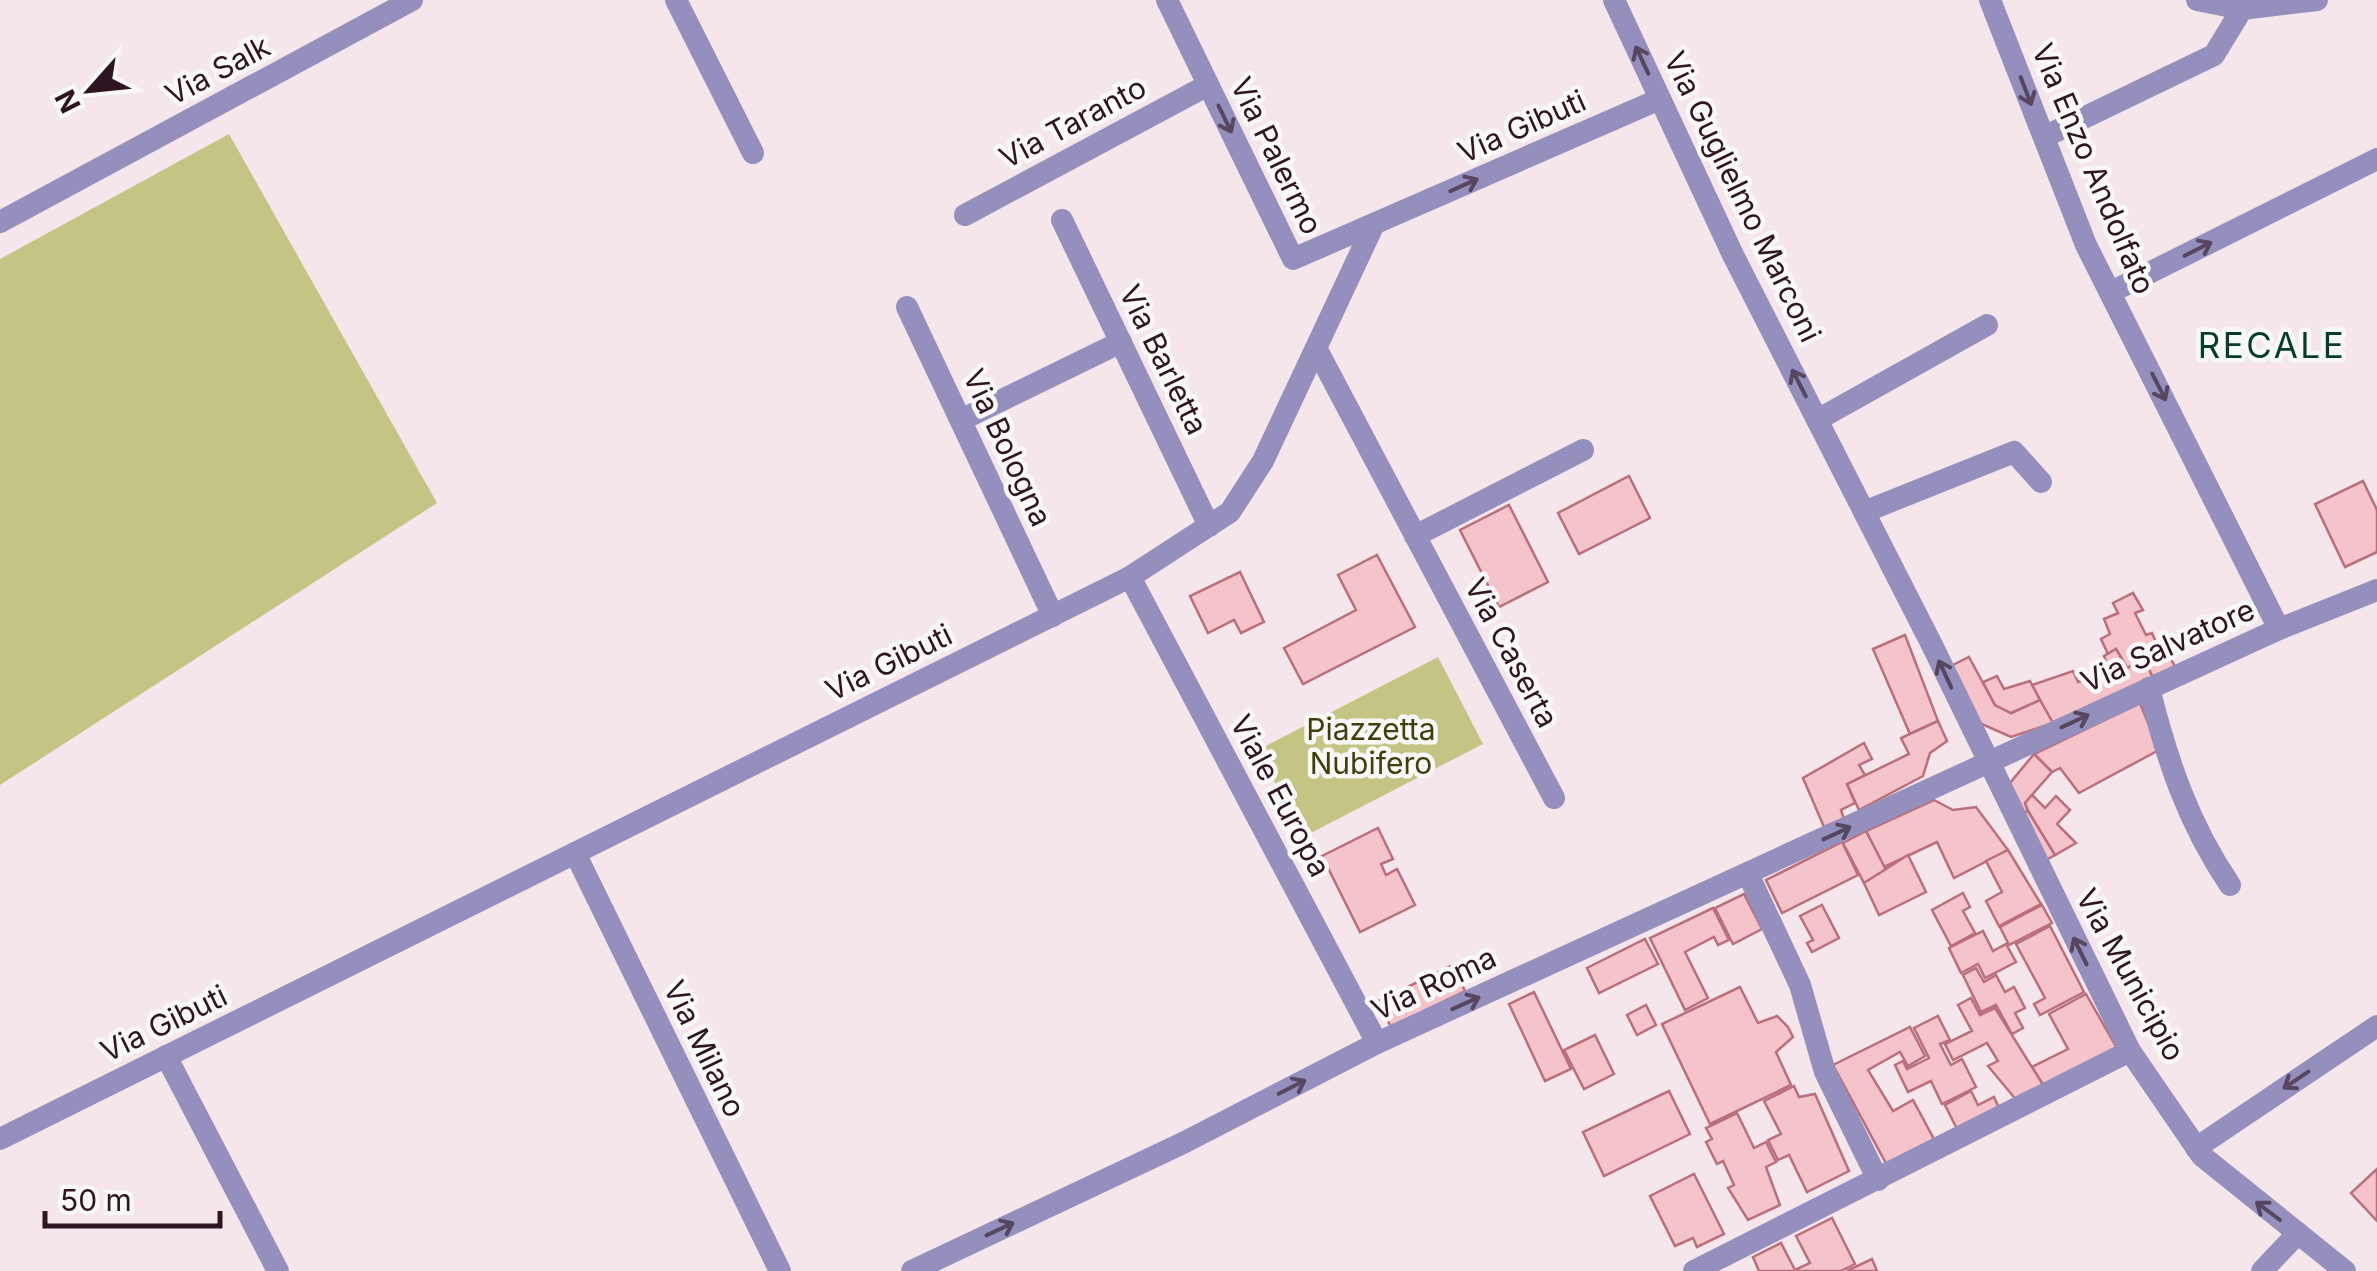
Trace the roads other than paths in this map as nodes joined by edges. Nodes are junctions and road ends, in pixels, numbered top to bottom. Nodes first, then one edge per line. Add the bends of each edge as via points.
1 (412, 0) edge
2 (676, 0) edge
3 (1167, 0) edge
4 (1614, 0) edge
5 (1990, 0) edge
6 (2198, 0) edge
7 (2317, 0) edge
8 (2242, 9) junction
9 (1208, 85) junction
10 (1660, 99) junction
11 (2044, 137) junction
12 (752, 154) dead end
13 (2377, 160) edge
14 (965, 214) dead end
15 (1062, 220) dead end
16 (0, 222) edge
17 (1374, 224) junction
18 (2110, 292) junction
19 (907, 307) dead end
20 (1987, 325) dead end
21 (1120, 342) junction
22 (1316, 348) junction
23 (961, 420) junction
24 (1818, 420) junction
25 (1582, 450) dead end
26 (2041, 482) dead end
27 (1864, 512) junction
28 (1210, 526) junction
29 (1415, 536) junction
30 (1130, 577) junction
31 (2377, 590) edge
32 (1053, 616) junction
33 (2279, 629) junction
34 (2149, 688) junction
35 (1987, 762) junction
36 (1554, 798) dead end
37 (575, 853) junction
38 (1748, 874) junction
39 (2230, 886) dead end
40 (2377, 1026) edge
41 (1377, 1043) junction
42 (2130, 1051) junction
43 (166, 1056) junction
44 (0, 1139) edge
45 (2196, 1148) junction
46 (1878, 1180) junction
47 (2298, 1234) junction
48 (1740, 1261) edge
49 (278, 1271) edge
50 (780, 1271) edge
51 (912, 1271) edge
52 (1694, 1271) edge
53 (2262, 1271) edge
54 (2344, 1271) edge

1 - 16 street, Via Salk
2 - 12 street
3 - 9 street, Via Palermo
10 -> 4 street, Via Guglielmo Marconi
5 -> 11 street, Via Enzo Andolfato
6 - 8 street
7 - 8 street
8 - 11 street via 2214,55
9 - 14 street, Via Taranto
9 -> 17 street, Via Palermo via 1293,260
17 -> 10 street, Via Gibuti
24 -> 10 street, Via Guglielmo Marconi
11 - 18 street, Via Enzo Andolfato
18 -> 13 street
15 - 21 street, Via Barletta
17 - 22 street, Via Gibuti
18 -> 33 street, Via Enzo Andolfato
19 - 23 street, Via Bologna
20 - 24 street
21 - 23 street
21 - 28 street, Via Barletta
22 - 28 street, Via Gibuti via 1263,461 1230,512
22 - 29 street, Via Caserta
23 - 32 street, Via Bologna
24 - 27 street, Via Guglielmo Marconi
25 - 29 street
26 - 27 street via 2014,452
35 -> 27 street, Via Guglielmo Marconi
28 - 30 street, Via Gibuti
29 - 36 street, Via Caserta
30 - 32 street, Via Gibuti
30 - 41 street, Viale Europa
31 - 33 street, Via Salvatore
32 - 37 street, Via Gibuti
33 - 34 street, Via Salvatore
35 -> 34 street, Via Salvatore
34 - 39 street via 2170,772
38 -> 35 street, Via Roma
42 -> 35 street, Via Municipio
37 - 43 street, Via Gibuti
37 - 50 street, Via Milano
41 -> 38 street, Via Roma
38 - 46 street via 1800,985 1825,1072
40 -> 45 street
51 -> 41 street, Via Roma
42 - 45 street, Via Municipio
42 - 46 street
43 - 44 street, Via Gibuti
43 - 49 street
47 -> 45 street, Via Municipio
46 - 48 street
47 - 53 street
47 - 54 street, Via Municipio
48 - 52 street

